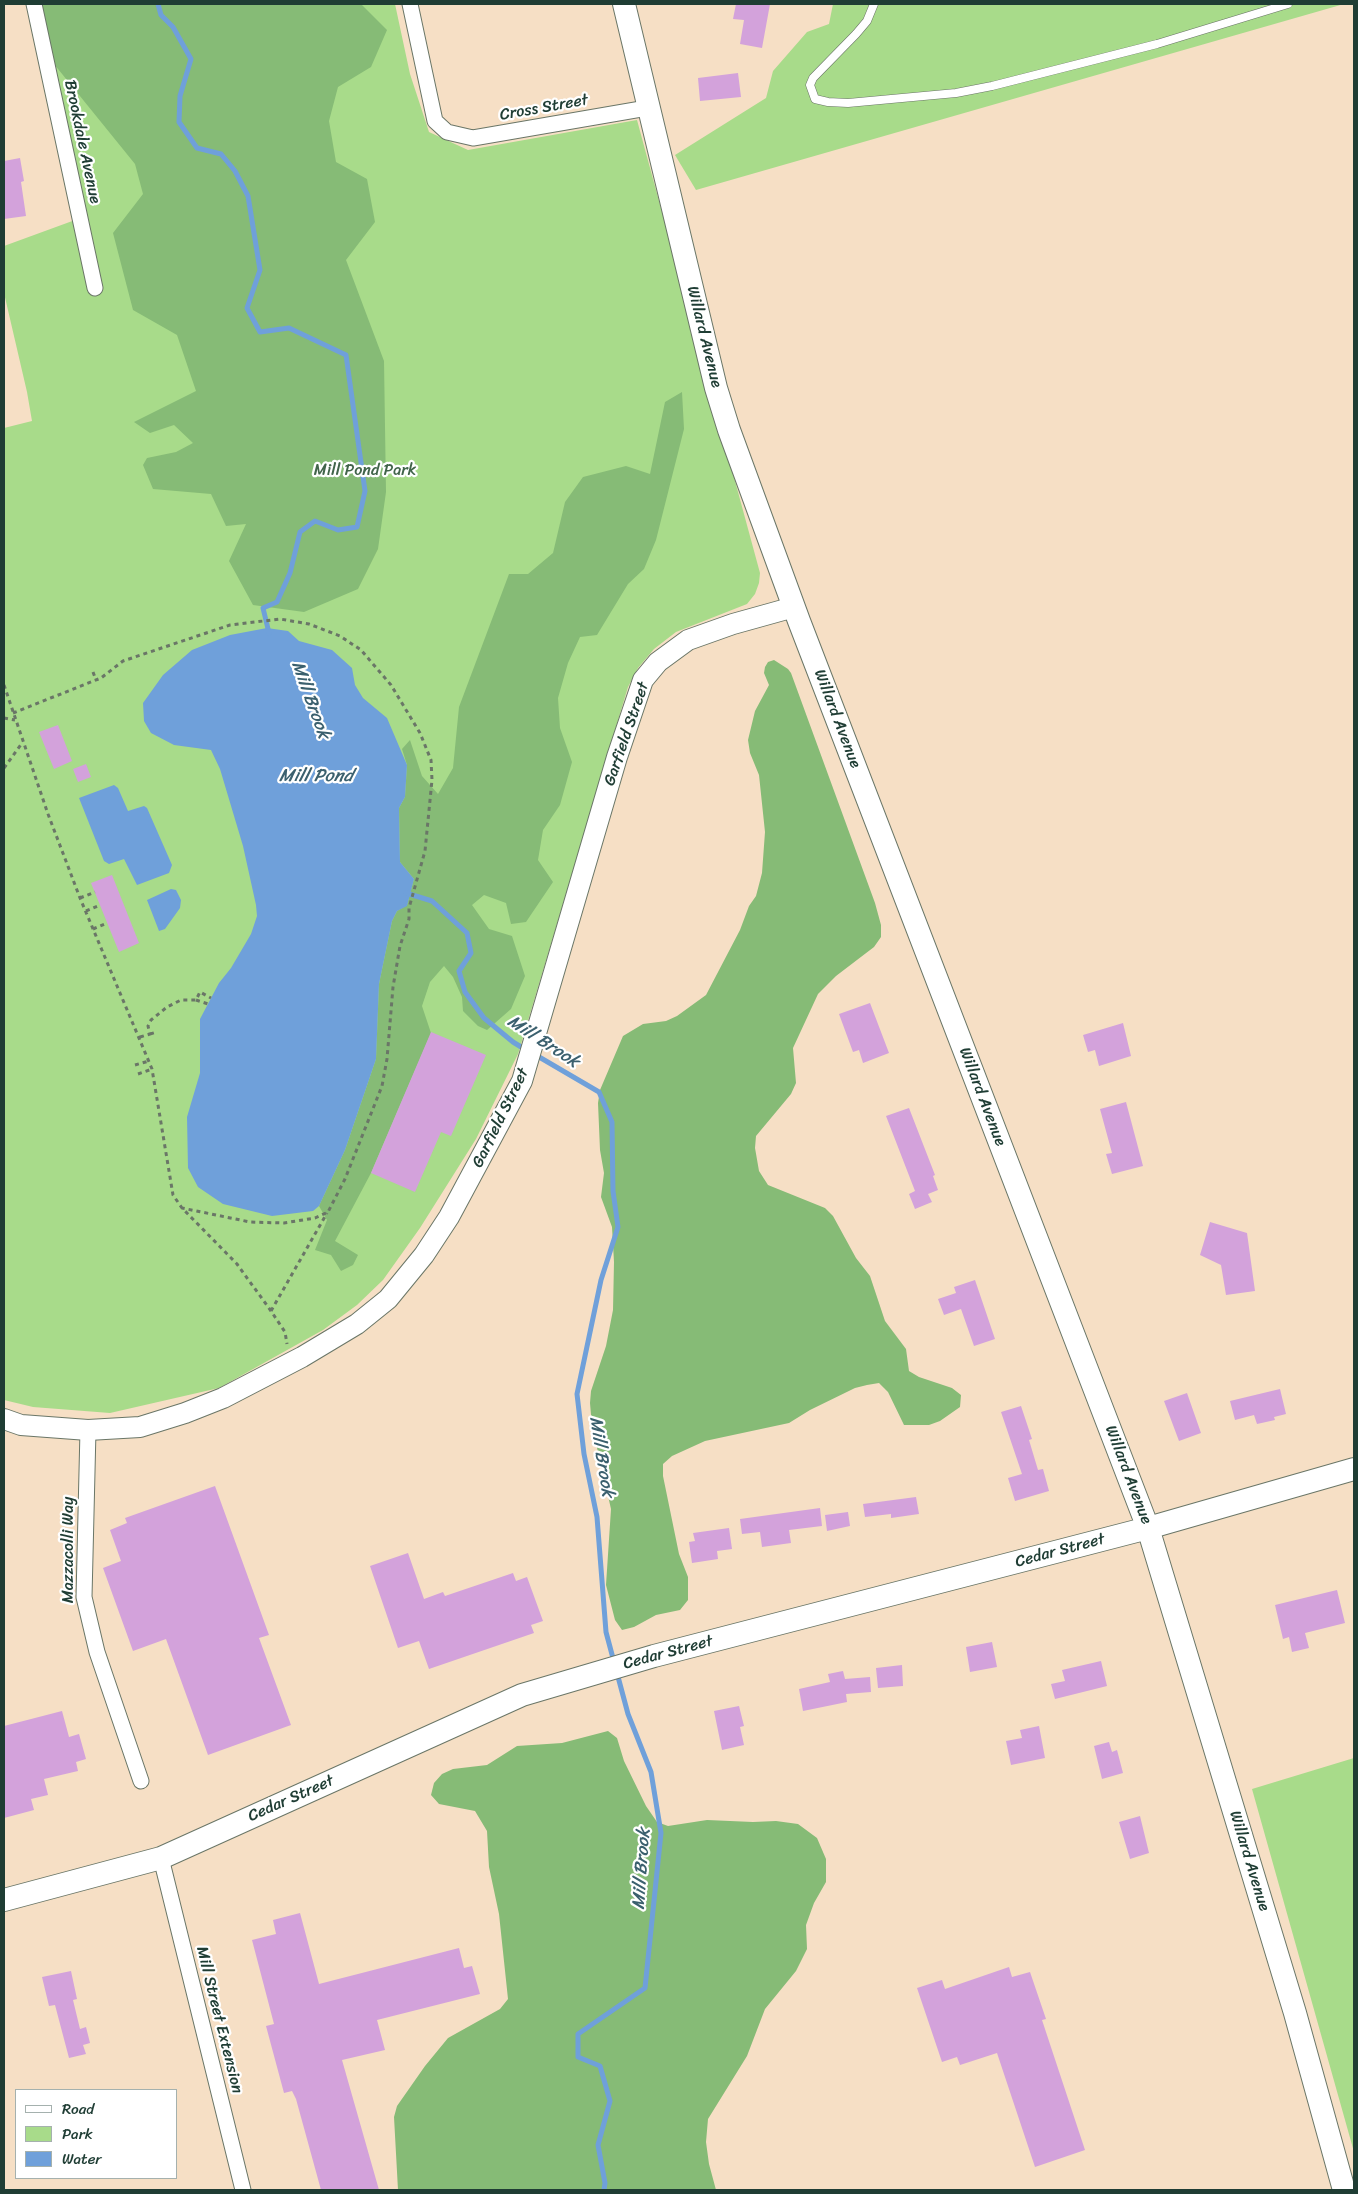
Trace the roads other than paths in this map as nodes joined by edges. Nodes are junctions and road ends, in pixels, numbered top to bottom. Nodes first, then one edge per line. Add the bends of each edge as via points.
1 (34, 4) edge
2 (410, 4) edge
3 (624, 4) edge
4 (874, 4) edge
5 (1288, 4) edge
6 (647, 108) junction
7 (95, 288) dead end
8 (794, 607) junction
9 (4, 1419) edge
10 (88, 1430) junction
11 (1354, 1469) edge
12 (1148, 1528) junction
13 (141, 1781) dead end
14 (161, 1858) junction
15 (4, 1900) edge
16 (243, 2190) edge
17 (1344, 2190) edge

1 - 7 street, Brookdale Avenue
2 - 6 street, Cross Street via 435,121 446,132 473,138
3 - 6 main road, Willard Avenue
4 - 5 lane via 867,21 813,78 810,85 816,99 848,103 956,93 992,86 1157,44
6 - 8 main road, Willard Avenue via 716,388
8 - 10 street, Garfield Street via 688,640 662,658 643,680 617,757 522,1081 457,1203 424,1255 388,1299 357,1324 223,1398 140,1426
8 - 12 main road, Willard Avenue
9 - 10 street, Garfield Street via 21,1425
10 - 13 street, Mazzacolli Way via 84,1597 97,1652
11 - 12 main road, Cedar Street
12 - 14 main road, Cedar Street via 522,1694
12 - 17 main road, Willard Avenue via 1295,2013
14 - 15 main road, Cedar Street
14 - 16 street, Mill Street Extension

